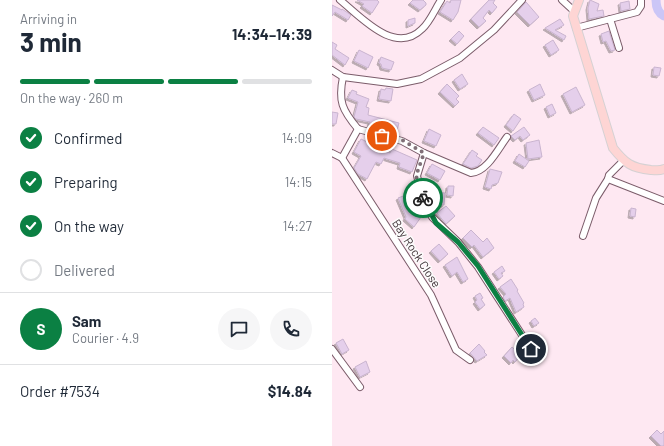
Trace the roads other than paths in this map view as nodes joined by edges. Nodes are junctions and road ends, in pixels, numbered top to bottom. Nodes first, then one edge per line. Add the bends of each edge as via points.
1 (340, 0) edge
2 (441, 0) edge
3 (522, 0) edge
4 (562, 0) edge
5 (579, 0) edge
6 (641, 0) edge
7 (574, 11) junction
8 (610, 19) junction
9 (576, 28) junction
10 (619, 48) dead end
11 (332, 70) edge
12 (343, 77) junction
13 (358, 129) junction
14 (507, 137) dead end
15 (332, 153) edge
16 (424, 153) junction
17 (342, 158) junction
18 (623, 161) junction
19 (664, 169) edge
20 (608, 179) junction
21 (664, 200) edge
22 (583, 236) dead end
23 (332, 349) edge
24 (531, 349) dead end
25 (470, 360) dead end
26 (360, 387) dead end

1 - 2 street via 382,34 401,39 422,29
3 - 12 street via 494,30 460,58 421,79 397,84
4 - 7 street
5 - 7 main road
6 - 8 street via 638,12
7 - 9 main road
8 - 9 street
8 - 10 street
9 - 18 main road via 613,148
11 - 12 street
12 - 13 street via 340,92 342,104
13 - 16 street via 402,140
13 - 17 street
14 - 16 street via 484,167 476,173
15 - 17 street
16 - 24 street via 416,176 432,217 478,266
17 - 25 street, Bay Rock Close via 431,295 456,350
18 - 19 main road via 636,168 660,171
18 - 20 street
20 - 21 street
20 - 22 street via 596,198
23 - 26 street

